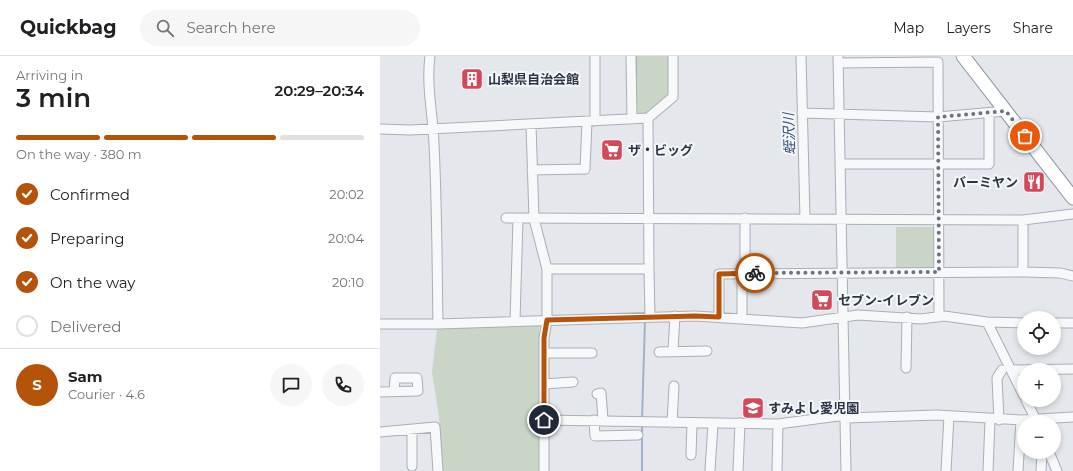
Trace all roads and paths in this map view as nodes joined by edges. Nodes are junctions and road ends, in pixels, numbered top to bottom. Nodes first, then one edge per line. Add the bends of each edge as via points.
1 (430, 56) edge
2 (595, 56) edge
3 (631, 56) edge
4 (673, 56) edge
5 (801, 56) edge
6 (963, 56) edge
7 (973, 56) edge
8 (838, 59) edge
9 (883, 59) edge
10 (1006, 111) junction
11 (802, 113) junction
12 (838, 114) junction
13 (989, 114) junction
14 (938, 117) junction
15 (648, 118) junction
16 (632, 119) junction
17 (591, 121) junction
18 (531, 124) junction
19 (380, 129) edge
20 (434, 129) junction
21 (840, 164) junction
22 (938, 164) junction
23 (532, 170) junction
24 (1073, 184) edge
25 (1073, 198) edge
26 (1073, 214) edge
27 (506, 218) dead end
28 (745, 218) junction
29 (805, 218) junction
30 (841, 218) junction
31 (518, 219) junction
32 (534, 219) junction
33 (649, 219) junction
34 (938, 220) junction
35 (1023, 220) junction
36 (547, 269) junction
37 (649, 269) junction
38 (939, 272) junction
39 (1022, 272) junction
40 (743, 273) junction
41 (842, 273) junction
42 (1073, 276) edge
43 (675, 316) junction
44 (647, 317) junction
45 (719, 317) junction
46 (907, 317) junction
47 (938, 317) junction
48 (843, 318) junction
49 (742, 319) junction
50 (547, 320) junction
51 (515, 321) junction
52 (987, 322) junction
53 (1017, 322) edge
54 (1061, 323) edge
55 (1073, 323) edge
56 (380, 324) edge
57 (438, 324) junction
58 (673, 351) junction
59 (707, 351) dead end
60 (659, 352) dead end
61 (544, 353) junction
62 (592, 353) dead end
63 (906, 368) dead end
64 (1073, 369) edge
65 (1006, 370) junction
66 (573, 382) dead end
67 (544, 384) junction
68 (674, 386) dead end
69 (1017, 386) edge
70 (394, 391) dead end
71 (380, 392) edge
72 (597, 394) dead end
73 (949, 416) junction
74 (846, 417) junction
75 (1073, 417) edge
76 (1061, 418) edge
77 (544, 420) junction
78 (599, 420) junction
79 (995, 420) junction
80 (1017, 421) edge
81 (672, 423) junction
82 (692, 423) junction
83 (740, 423) junction
84 (713, 424) junction
85 (778, 424) junction
86 (412, 430) junction
87 (380, 432) edge
88 (638, 435) dead end
89 (691, 455) dead end
90 (1021, 459) edge
91 (1042, 459) edge
92 (1052, 459) edge
93 (412, 466) dead end
94 (710, 470) edge
95 (438, 471) edge
96 (544, 471) edge
97 (738, 471) edge
98 (777, 471) edge
99 (846, 471) edge
100 (946, 471) edge
101 (988, 471) edge
102 (1018, 471) edge
103 (1041, 471) edge
104 (1057, 471) edge

1 - 20 street via 427,77
2 - 17 street
3 - 16 street
4 - 15 street via 673,96
5 - 11 street
6 - 10 highway
7 - 24 highway
8 - 9 street
8 - 12 street
9 - 14 street via 938,62
10 - 13 street
10 - 25 highway
11 - 12 street
11 - 29 street
12 - 14 street
12 - 21 street
13 - 14 street
13 - 22 street via 989,164
14 - 22 street
15 - 16 street
15 - 33 street
16 - 17 street
17 - 18 street
17 - 23 street via 585,169
18 - 20 street
18 - 23 street
19 - 20 street
20 - 57 street via 438,225
21 - 22 street
21 - 30 street
22 - 34 street
23 - 32 street
26 - 35 street
27 - 31 street
28 - 29 street
28 - 33 street
28 - 40 street
29 - 30 street
30 - 34 street
30 - 41 street
31 - 32 street
31 - 51 street
32 - 33 street
32 - 36 street
33 - 37 street
34 - 35 street
34 - 38 street
35 - 39 street
36 - 37 street
36 - 50 street
37 - 44 street
38 - 39 street
38 - 41 street
38 - 47 street
39 - 42 street
40 - 41 street
40 - 45 street via 719,274
40 - 49 street
41 - 48 street
43 - 44 street
43 - 45 street
43 - 58 street
44 - 50 street
45 - 49 street
46 - 47 street
46 - 48 street via 858,315
46 - 63 street
47 - 52 street
48 - 49 street via 802,323
48 - 74 street
50 - 51 street
50 - 61 street
51 - 57 street
52 - 53 street
52 - 65 street
54 - 55 street
56 - 57 street
58 - 59 street
58 - 60 street
61 - 62 street
61 - 67 street
64 - 65 street
65 - 69 street
65 - 79 street via 997,378
66 - 67 street
67 - 77 street
68 - 81 street
70 - 71 street
72 - 78 street via 601,393
73 - 74 street
73 - 79 street
73 - 100 street
74 - 85 street
74 - 99 street
75 - 76 street
77 - 78 street
77 - 96 street
78 - 81 street
78 - 88 street via 595,436
79 - 80 street
79 - 101 street
81 - 82 street
82 - 84 street
82 - 89 street
83 - 84 street
83 - 85 street
83 - 97 street
84 - 94 street
85 - 98 street
86 - 87 street
86 - 93 street
86 - 95 street via 435,427
90 - 102 street
91 - 103 street
92 - 104 street

